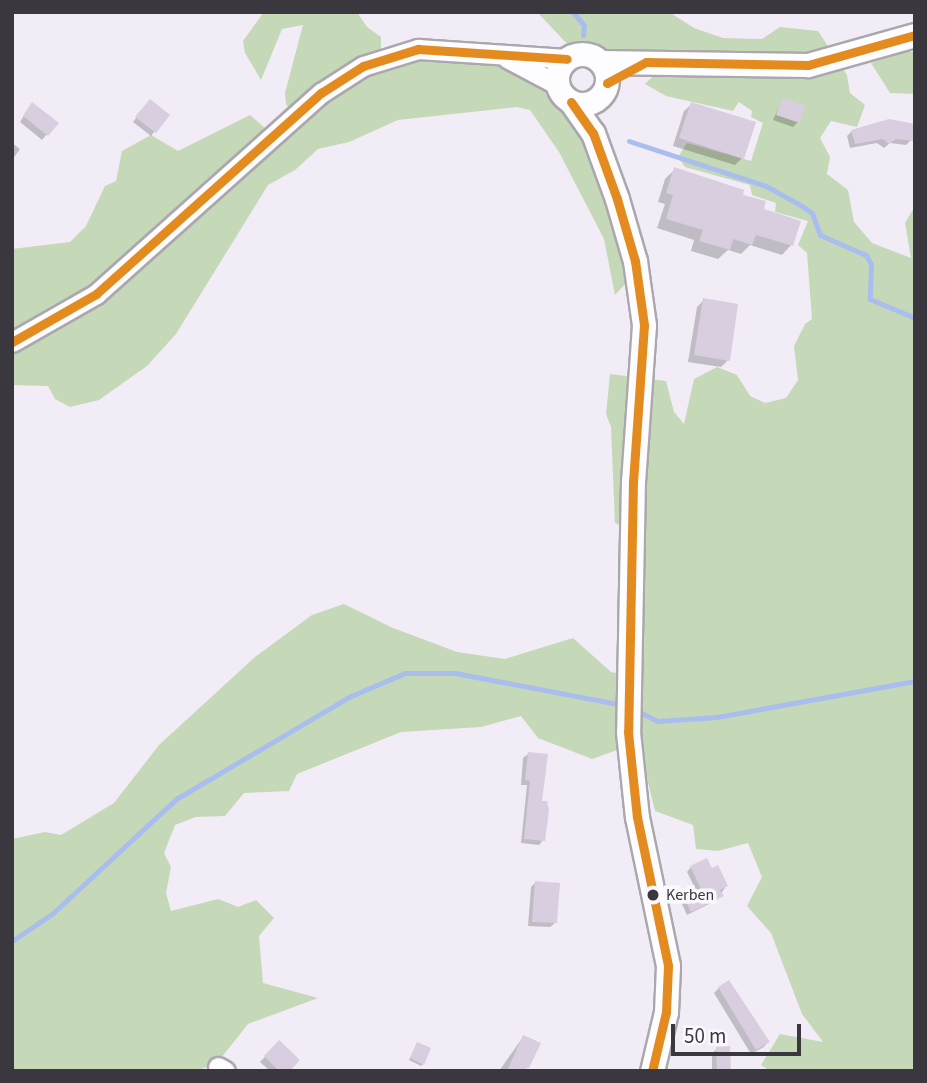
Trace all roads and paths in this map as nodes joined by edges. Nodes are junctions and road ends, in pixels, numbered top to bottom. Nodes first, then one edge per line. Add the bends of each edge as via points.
1 (915, 35) edge
2 (496, 54) junction
3 (567, 59) junction
4 (601, 82) junction
5 (565, 94) junction
6 (593, 133) junction
7 (12, 342) edge
8 (652, 1071) edge

1 - 4 street via 808,65 636,63
2 - 3 street
2 - 5 street via 537,70
2 - 7 street via 410,51 349,74 321,93 96,294
3 - 4 street via 585,54
3 - 5 street via 558,72
4 - 5 street
4 - 6 street
5 - 6 street
6 - 8 street via 628,234 644,325 633,481 628,732 632,792 668,966 666,1012

